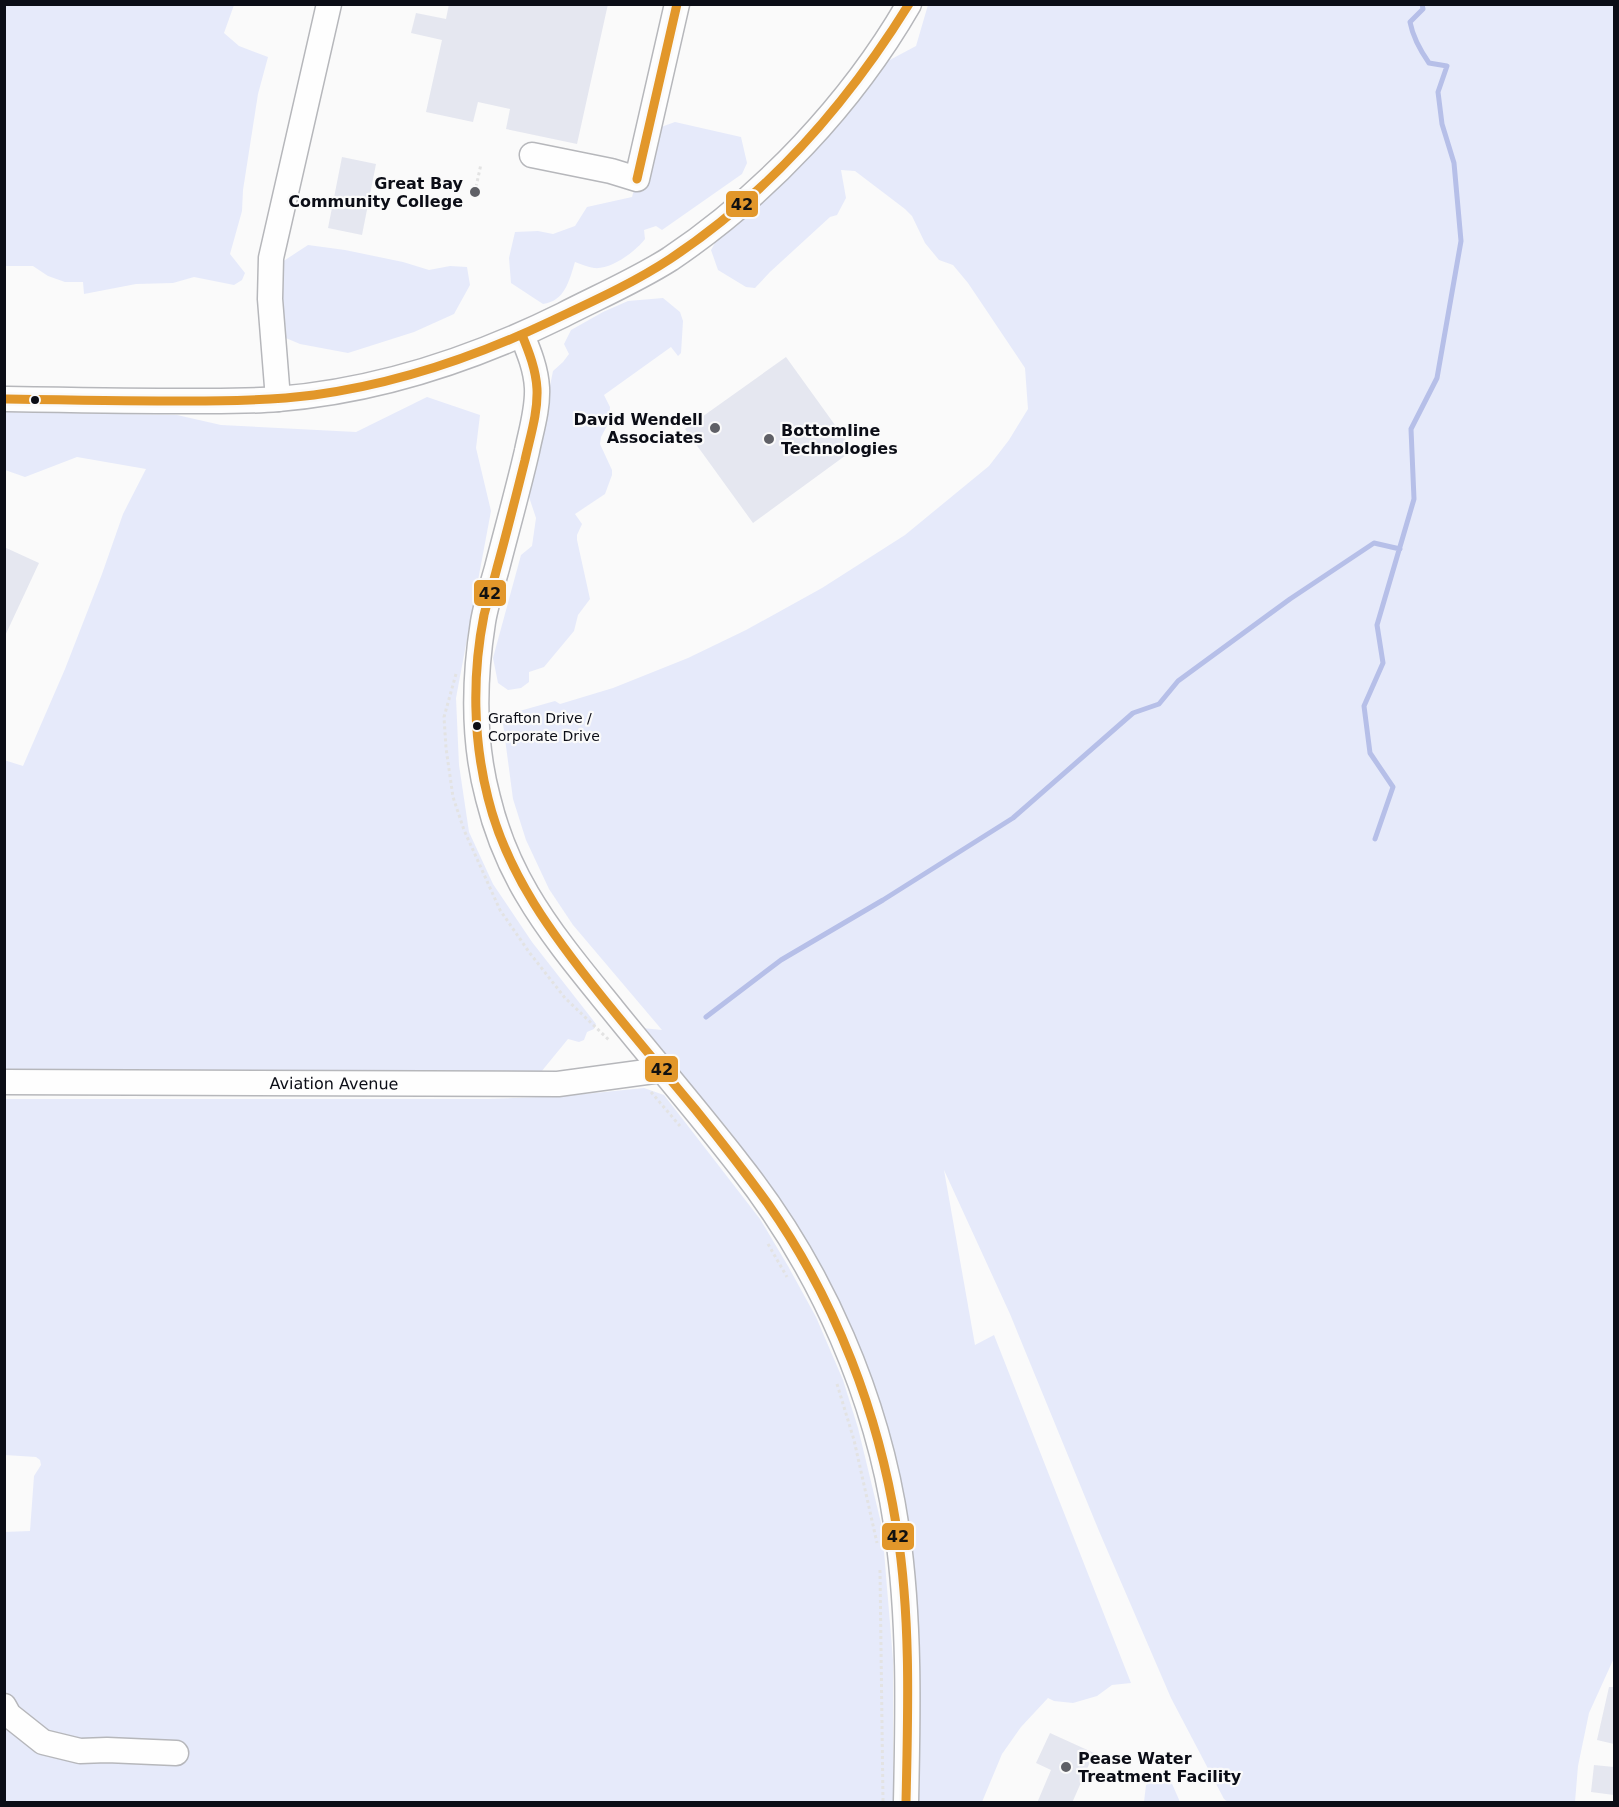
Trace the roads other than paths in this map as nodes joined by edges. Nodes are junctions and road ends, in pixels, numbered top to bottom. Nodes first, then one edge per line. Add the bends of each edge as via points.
1 (329, 4) edge
2 (677, 4) edge
3 (909, 4) edge
4 (532, 155) dead end
5 (522, 335) junction
6 (4, 399) edge
7 (278, 399) junction
8 (654, 1078) junction
9 (4, 1082) edge
10 (4, 1706) edge
11 (176, 1753) dead end
12 (906, 1803) edge

1 - 7 street via 271,258 270,299
2 - 4 street via 637,179
3 - 5 street via 859,78 758,191 669,259
5 - 7 street via 409,375
5 - 8 street via 536,376 537,399 483,620 476,716 487,796 527,894
6 - 7 street
8 - 9 street, Aviation Avenue via 558,1084
8 - 12 street via 741,1167 806,1263 840,1332 868,1405 887,1477 902,1567
10 - 11 street via 9,1715 43,1742 80,1751

